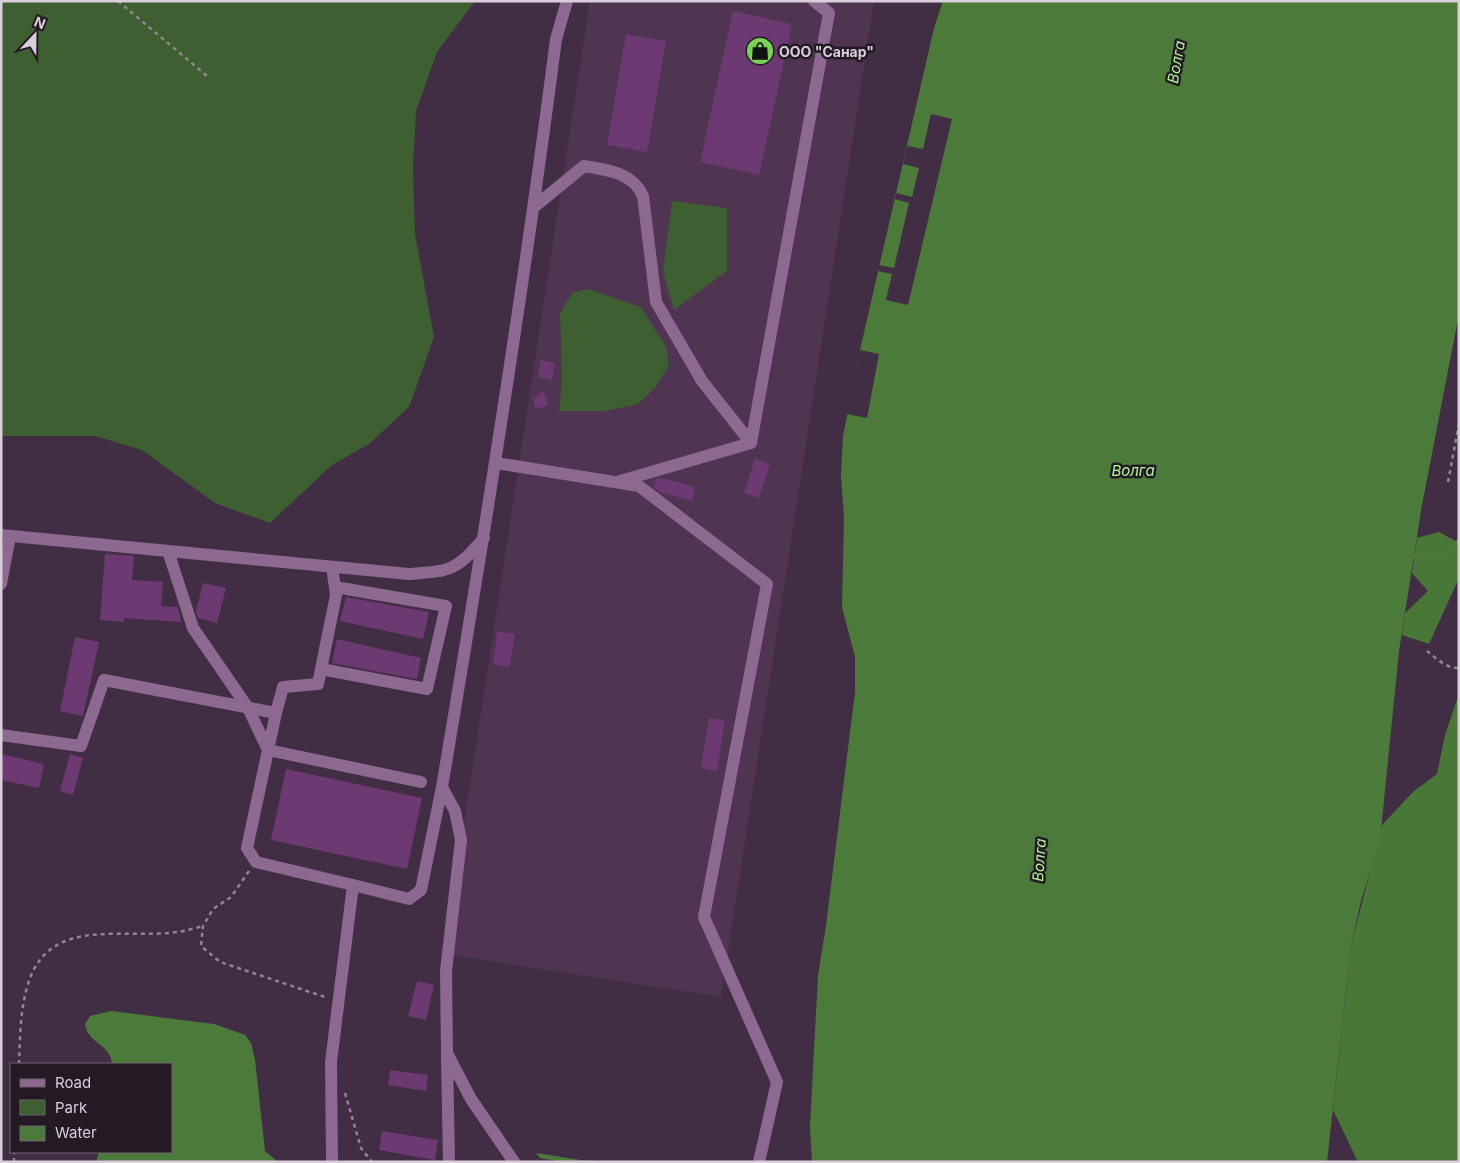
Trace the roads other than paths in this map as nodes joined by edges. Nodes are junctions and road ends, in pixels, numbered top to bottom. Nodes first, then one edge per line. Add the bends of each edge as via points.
1 (567, 1) edge
2 (814, 1) edge
3 (534, 207) junction
4 (751, 443) junction
5 (496, 464) junction
6 (615, 482) junction
7 (6, 536) edge
8 (484, 538) junction
9 (168, 551) junction
10 (332, 567) junction
11 (1, 584) edge
12 (335, 587) junction
13 (321, 669) junction
14 (248, 708) junction
15 (276, 713) junction
16 (1, 736) edge
17 (268, 750) junction
18 (421, 782) dead end
19 (442, 787) junction
20 (352, 884) junction
21 (447, 1053) junction
22 (332, 1162) edge
23 (449, 1162) edge
24 (514, 1162) edge
25 (759, 1162) edge

1 - 3 street via 556,39
2 - 4 street via 829,13
3 - 4 street via 584,166 618,172 638,186 656,302 702,381
3 - 5 street
4 - 6 street
5 - 6 street
5 - 8 street
6 - 25 street via 639,486 767,584 704,916 777,1082
7 - 9 street
7 - 11 street
8 - 10 street via 467,559 447,571 410,574
8 - 19 street
9 - 10 street
9 - 14 street via 193,628
10 - 12 street
12 - 13 street
12 - 13 street via 446,606 427,689
13 - 15 street via 318,684 283,687
14 - 15 street
14 - 16 street via 104,680 81,746
14 - 17 street
15 - 17 street
17 - 18 street
17 - 20 street via 247,848 256,862
19 - 20 street via 421,890 409,899
19 - 21 street via 455,811 461,840 446,971
20 - 22 street via 331,1062
21 - 23 street
21 - 24 street via 471,1099

